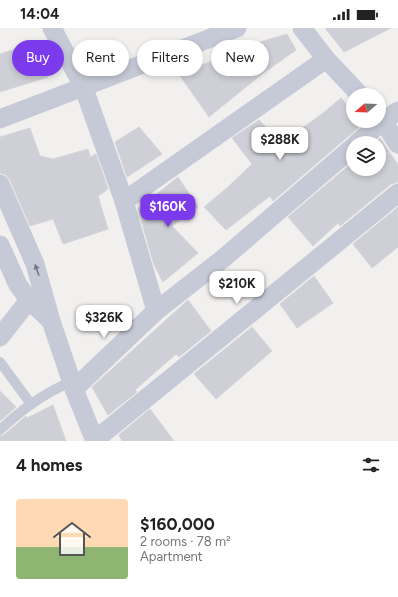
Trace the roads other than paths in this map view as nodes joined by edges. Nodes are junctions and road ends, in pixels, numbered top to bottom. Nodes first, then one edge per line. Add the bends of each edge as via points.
1 (52, 28) edge
2 (235, 28) edge
3 (302, 28) edge
4 (326, 59) junction
5 (83, 86) junction
6 (353, 88) edge
7 (387, 116) edge
8 (0, 119) edge
9 (365, 136) edge
10 (398, 144) edge
11 (346, 153) edge
12 (0, 184) edge
13 (398, 194) edge
14 (124, 201) junction
15 (1, 250) edge
16 (36, 295) junction
17 (156, 311) junction
18 (0, 337) edge
19 (0, 362) edge
20 (72, 385) junction
21 (31, 404) junction
22 (0, 430) edge
23 (95, 440) edge

1 - 5 street
2 - 5 street
3 - 4 street
4 - 6 street
4 - 14 street
5 - 8 street
5 - 14 street
7 - 9 street
7 - 10 street
11 - 17 street
16 -> 12 street via 35,264
13 - 23 street
14 - 17 street
15 - 16 street via 18,284
16 - 18 street
16 - 20 street via 51,321
17 - 20 street
19 - 21 lane
20 - 21 lane
20 - 23 street
21 - 22 lane

